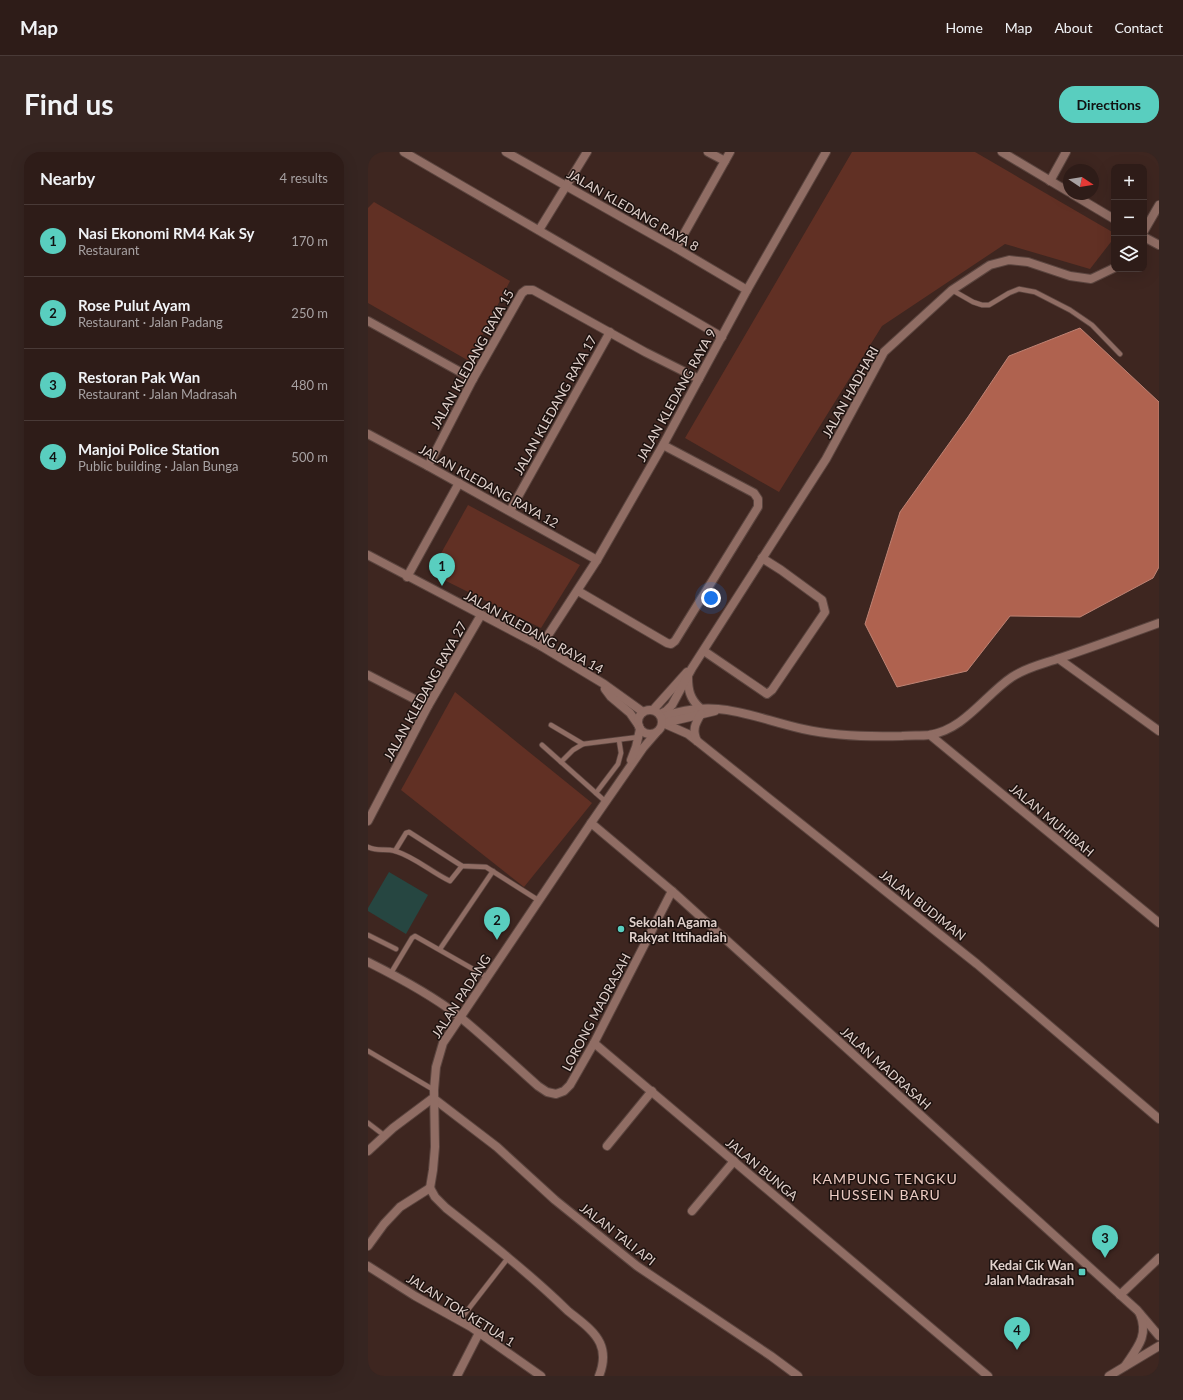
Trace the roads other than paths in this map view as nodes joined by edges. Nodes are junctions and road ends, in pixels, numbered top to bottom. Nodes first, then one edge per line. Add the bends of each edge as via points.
1 (404, 152) edge
2 (506, 152) edge
3 (587, 152) edge
4 (708, 152) edge
5 (730, 152) edge
6 (826, 152) edge
7 (1002, 152) edge
8 (1066, 152) edge
9 (725, 161) junction
10 (1050, 181) junction
11 (565, 185) junction
12 (1063, 189) edge
13 (1082, 200) edge
14 (1159, 205) edge
15 (1111, 217) edge
16 (1147, 226) edge
17 (539, 230) junction
18 (1147, 239) edge
19 (1159, 245) edge
20 (676, 248) junction
21 (1111, 269) edge
22 (747, 290) junction
23 (952, 290) junction
24 (368, 321) edge
25 (610, 332) junction
26 (722, 337) junction
27 (1120, 354) dead end
28 (473, 379) junction
29 (698, 379) junction
30 (368, 434) edge
31 (663, 445) junction
32 (428, 466) junction
33 (459, 483) junction
34 (510, 511) junction
35 (368, 555) edge
36 (762, 558) junction
37 (597, 560) junction
38 (407, 576) junction
39 (578, 591) junction
40 (482, 615) junction
41 (1159, 622) edge
42 (541, 646) junction
43 (704, 651) junction
44 (1059, 659) junction
45 (692, 668) junction
46 (368, 676) edge
47 (688, 676) junction
48 (604, 684) junction
49 (428, 706) junction
50 (653, 710) junction
51 (701, 711) junction
52 (643, 712) junction
53 (662, 718) junction
54 (551, 724) dead end
55 (639, 730) junction
56 (1159, 731) edge
57 (656, 733) junction
58 (930, 735) junction
59 (619, 740) junction
60 (697, 741) junction
61 (583, 744) junction
62 (542, 746) dead end
63 (561, 762) junction
64 (620, 782) junction
65 (596, 793) junction
66 (606, 802) junction
67 (368, 821) edge
68 (591, 823) junction
69 (368, 848) edge
70 (395, 851) junction
71 (462, 866) junction
72 (493, 871) junction
73 (672, 891) junction
74 (538, 900) junction
75 (1159, 924) edge
76 (368, 934) edge
77 (440, 949) junction
78 (396, 950) dead end
79 (368, 962) edge
80 (391, 974) junction
81 (487, 977) junction
82 (459, 1017) junction
83 (594, 1043) junction
84 (368, 1051) edge
85 (652, 1091) junction
86 (434, 1094) junction
87 (1159, 1119) edge
88 (368, 1122) edge
89 (385, 1136) junction
90 (607, 1146) dead end
91 (368, 1150) edge
92 (734, 1161) junction
93 (430, 1188) junction
94 (692, 1211) dead end
95 (368, 1246) edge
96 (508, 1258) junction
97 (1159, 1258) edge
98 (368, 1266) edge
99 (1120, 1295) junction
100 (1140, 1312) junction
101 (460, 1320) junction
102 (1148, 1321) junction
103 (1159, 1328) edge
104 (479, 1333) junction
105 (1159, 1336) edge
106 (1159, 1346) edge
107 (1125, 1366) junction
108 (457, 1376) edge
109 (541, 1376) edge
110 (599, 1376) edge
111 (798, 1376) edge
112 (988, 1376) edge
113 (1109, 1376) edge

1 - 17 street
2 - 11 street, JALAN KLEDANG RAYA 8
3 - 11 street
4 - 9 street
5 - 9 street
6 - 22 street, JALAN KLEDANG RAYA 9
7 - 10 street
8 - 10 street
9 - 20 street
10 - 12 street
11 - 17 street
11 - 20 street, JALAN KLEDANG RAYA 8
13 - 15 street
14 - 16 street
17 - 26 street
18 - 19 street
20 - 22 street, JALAN KLEDANG RAYA 8
21 - 23 street, JALAN HADHARI via 1091,279 1070,276 1028,262 1009,260 990,265
22 - 26 street, JALAN KLEDANG RAYA 9
23 - 27 lane via 982,305 989,305 1019,289 1035,292 1092,325
23 - 36 street, JALAN HADHARI via 884,352 826,459
24 - 28 street
25 - 28 street, JALAN KLEDANG RAYA 15 via 533,290 526,290
25 - 29 street, JALAN KLEDANG RAYA 15
25 - 34 street, JALAN KLEDANG RAYA 17
26 - 29 street, JALAN KLEDANG RAYA 9
28 - 32 street, JALAN KLEDANG RAYA 15
29 - 31 street, JALAN KLEDANG RAYA 9
30 - 32 street, JALAN KLEDANG RAYA 12
31 - 37 street, JALAN KLEDANG RAYA 9
31 - 39 street via 754,494 758,499 758,506 671,644
32 - 33 street, JALAN KLEDANG RAYA 12
33 - 34 street, JALAN KLEDANG RAYA 12
33 - 38 street
34 - 37 street, JALAN KLEDANG RAYA 12
35 - 38 street, JALAN KLEDANG RAYA 14
36 - 43 street, JALAN HADHARI
36 - 43 street via 822,600 826,612 767,694
37 - 39 street, JALAN KLEDANG RAYA 9
38 - 40 street, JALAN KLEDANG RAYA 14
39 - 42 street, JALAN KLEDANG RAYA 9
40 - 42 street, JALAN KLEDANG RAYA 14
40 - 49 street, JALAN KLEDANG RAYA 27
41 - 44 street
42 - 48 street, JALAN KLEDANG RAYA 14
43 - 45 street, JALAN HADHARI
44 - 56 street
44 - 58 street via 1030,667 1012,677 965,718
45 - 47 street, JALAN HADHARI
45 - 50 street, JALAN HADHARI
46 - 49 street
47 - 51 street via 690,695
47 - 53 street, JALAN HADHARI
48 - 52 street, JALAN KLEDANG RAYA 14
48 - 55 street, JALAN KLEDANG RAYA 14 via 611,697 630,713
49 - 67 street, JALAN KLEDANG RAYA 27
50 - 52 street
50 - 53 street
51 - 53 street via 674,712
51 - 58 street via 723,708 804,729 851,736
51 - 60 street via 694,730
52 - 55 street via 638,720
53 - 57 street via 661,729
53 - 60 street, JALAN BUDIMAN
54 - 61 lane
55 - 57 street via 647,734
55 - 59 lane
55 - 64 street, JALAN PADANG via 632,758
57 - 64 street, JALAN PADANG
58 - 75 street, JALAN MUHIBAH
59 - 61 lane
59 - 65 lane via 621,753 618,764
60 - 87 street, JALAN BUDIMAN via 977,964
61 - 63 lane
62 - 63 lane
63 - 65 lane
64 - 66 street, JALAN PADANG
65 - 66 lane
66 - 68 street, JALAN PADANG
68 - 73 street, JALAN MADRASAH
68 - 74 street, JALAN PADANG
69 - 70 lane via 375,851
70 - 71 lane via 450,881
70 - 71 lane via 409,832
71 - 72 lane via 486,867
72 - 74 lane
72 - 77 lane
73 - 83 street, LORONG MADRASAH
73 - 99 street, JALAN MADRASAH
74 - 81 street, JALAN PADANG
76 - 78 lane
77 - 80 lane via 415,936
77 - 81 lane
79 - 80 street
80 - 82 street via 433,998
81 - 82 street, JALAN PADANG
82 - 83 street, LORONG MADRASAH via 538,1086 556,1094 570,1086
82 - 86 street, JALAN PADANG via 443,1043 436,1067
83 - 85 street, JALAN BUNGA
84 - 86 lane
85 - 90 street
85 - 92 street, JALAN BUNGA
86 - 89 street
86 - 93 street, JALAN PADANG via 435,1147
86 - 111 street, JALAN TALI API via 555,1200 637,1266
88 - 89 lane
89 - 91 street
92 - 94 street
92 - 112 street, JALAN BUNGA
93 - 95 street via 400,1207
93 - 96 street via 446,1208
96 - 101 lane
96 - 110 street via 596,1336 603,1355
97 - 99 street
98 - 101 street, JALAN TOK KETUA 1 via 415,1296
99 - 100 street, JALAN MADRASAH
100 - 102 street, JALAN MADRASAH
100 - 107 street via 1144,1330 1142,1339
101 - 104 street, JALAN TOK KETUA 1
102 - 103 street
102 - 105 street, JALAN MADRASAH
104 - 108 street
104 - 109 street, JALAN TOK KETUA 1
106 - 107 street
107 - 113 street

